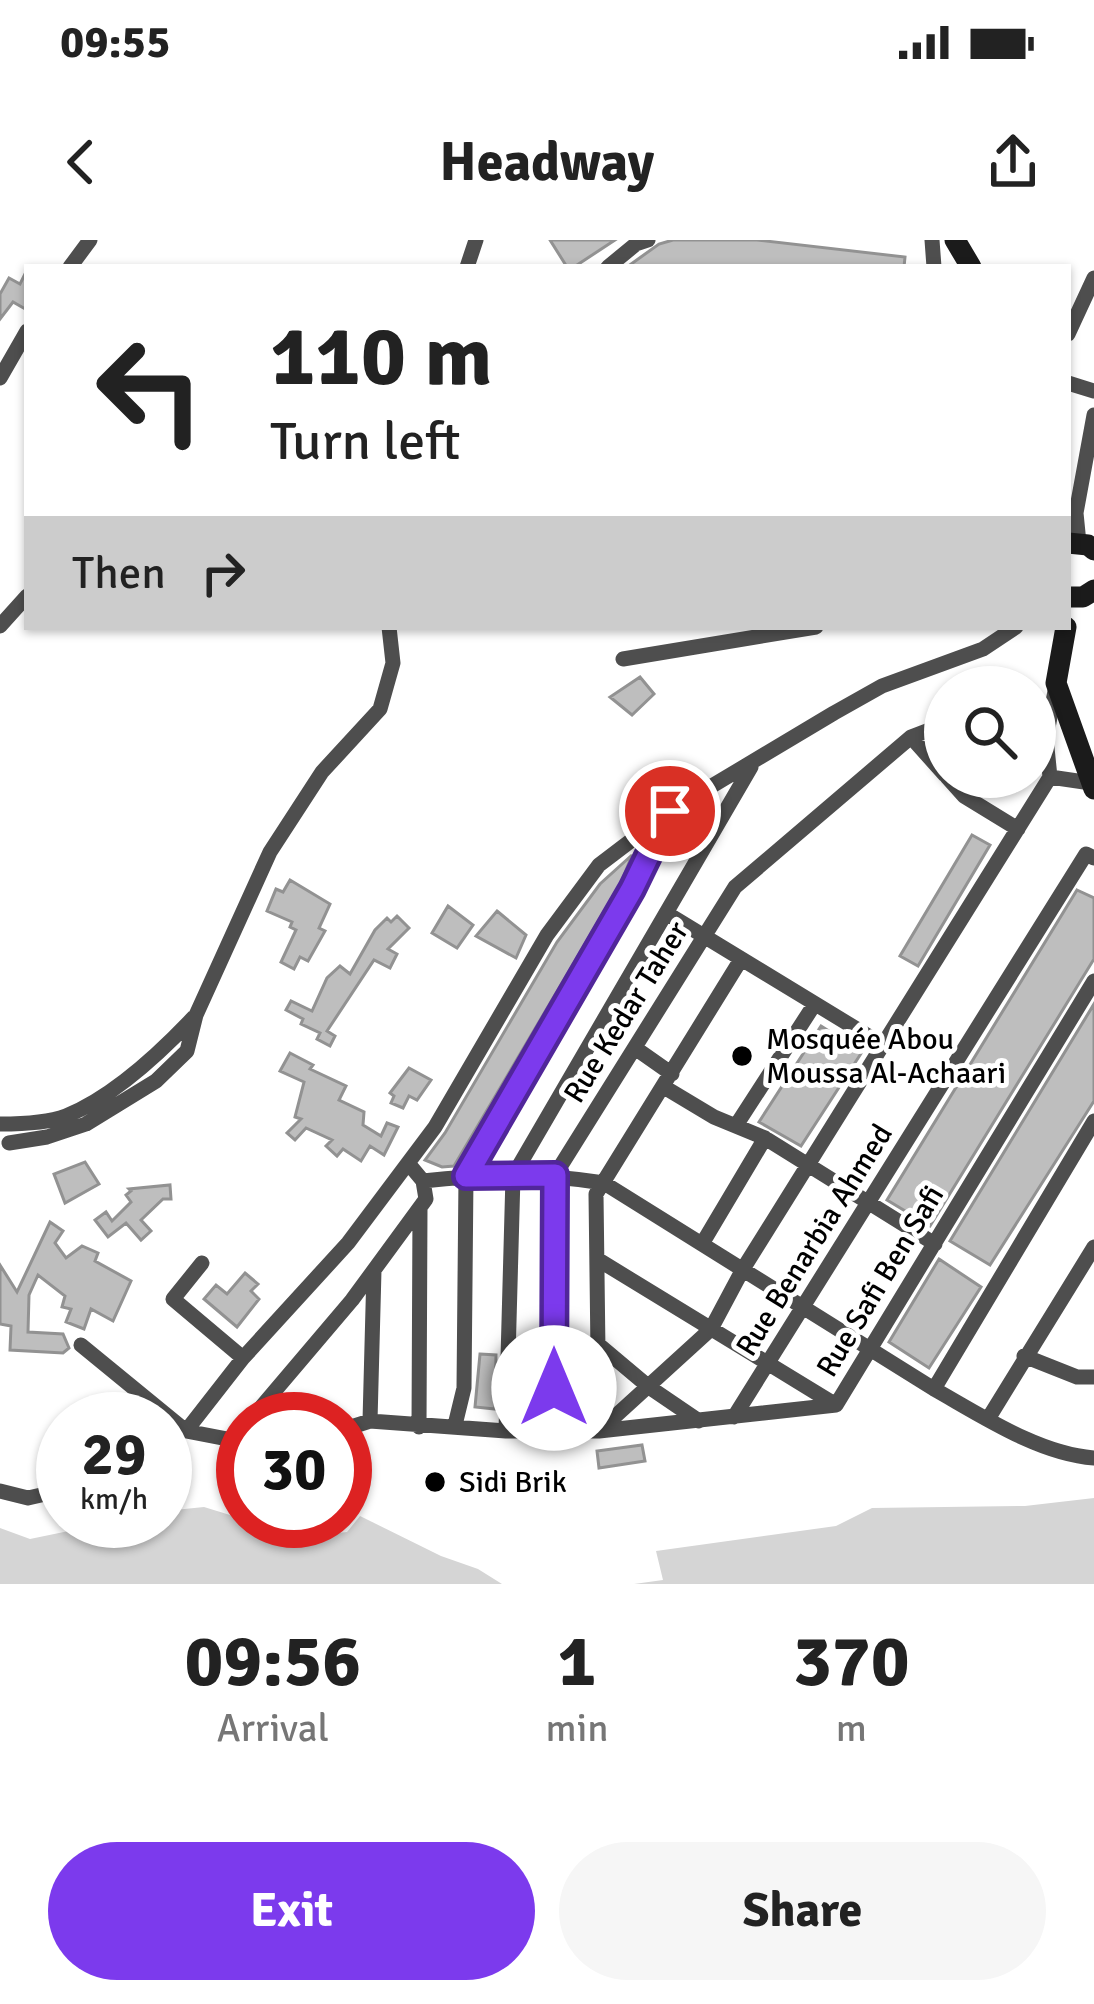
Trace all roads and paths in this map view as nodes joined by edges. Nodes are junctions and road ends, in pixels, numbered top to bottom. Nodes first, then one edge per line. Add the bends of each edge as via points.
1 (648, 240) edge
2 (612, 264) edge
3 (1094, 278) edge
4 (1071, 328) edge
5 (24, 336) edge
6 (0, 378) edge
7 (1094, 415) edge
8 (1086, 490) edge
9 (1072, 516) edge
10 (1080, 545) edge
11 (24, 599) edge
12 (0, 626) edge
13 (389, 630) edge
14 (798, 630) edge
15 (1012, 630) edge
16 (1065, 630) edge
17 (623, 659) dead end
18 (1053, 666) edge
19 (1056, 707) edge
20 (924, 732) edge
21 (911, 737) junction
22 (924, 751) edge
23 (754, 762) junction
24 (1091, 776) edge
25 (1056, 777) edge
26 (967, 798) edge
27 (1037, 798) edge
28 (670, 811) junction
29 (1018, 829) junction
30 (1091, 851) edge
31 (666, 913) junction
32 (704, 938) junction
33 (740, 961) junction
34 (1094, 981) edge
35 (814, 1005) junction
36 (196, 1015) junction
37 (883, 1046) junction
38 (635, 1048) junction
39 (668, 1081) junction
40 (1094, 1121) edge
41 (3, 1124) edge
42 (736, 1124) junction
43 (764, 1138) junction
44 (4, 1149) edge
45 (408, 1163) junction
46 (807, 1165) junction
47 (555, 1175) junction
48 (466, 1176) junction
49 (513, 1176) junction
50 (423, 1181) junction
51 (604, 1183) junction
52 (869, 1204) junction
53 (420, 1207) junction
54 (702, 1244) junction
55 (935, 1244) junction
56 (1094, 1246) edge
57 (597, 1259) junction
58 (202, 1263) dead end
59 (743, 1269) junction
60 (374, 1270) junction
61 (1071, 1283) junction
62 (1094, 1285) edge
63 (805, 1308) junction
64 (711, 1328) junction
65 (81, 1345) dead end
66 (599, 1345) junction
67 (871, 1349) junction
68 (1024, 1356) junction
69 (243, 1358) junction
70 (769, 1364) junction
71 (1094, 1377) edge
72 (649, 1388) junction
73 (934, 1389) junction
74 (134, 1392) edge
75 (273, 1392) edge
76 (371, 1392) edge
77 (836, 1405) junction
78 (192, 1409) edge
79 (734, 1417) junction
80 (988, 1419) junction
81 (372, 1421) edge
82 (699, 1421) junction
83 (455, 1425) junction
84 (419, 1427) junction
85 (554, 1431) junction
86 (599, 1431) junction
87 (506, 1432) junction
88 (1094, 1458) edge
89 (0, 1491) edge
90 (36, 1496) edge

1 - 2 street
3 - 4 street
5 - 6 street
7 - 8 street
8 - 9 street
9 - 10 street
11 - 12 street
13 - 36 street via 393,663 380,709 322,772 270,852
14 - 17 street
15 - 23 street via 983,649 882,686
16 - 18 street
19 - 24 street
20 - 21 street, Rue Kedar Taher
21 - 22 street
21 - 32 street, Rue Kedar Taher via 736,887
23 - 28 street
23 - 31 street
24 - 25 street
26 - 29 street
27 - 29 street
28 - 45 street via 598,866
28 - 48 street
29 - 37 street
30 - 52 street, Rue Benarbia Ahmed
31 - 32 street
31 - 49 street
32 - 33 street
32 - 38 street, Rue Kedar Taher
33 - 35 street
33 - 39 street
34 - 55 street, Rue Safi Ben Safi
35 - 37 street
35 - 42 street
36 - 41 street via 131,1073 65,1116
36 - 44 street via 187,1051 156,1081 86,1124
37 - 46 street
38 - 39 street
38 - 47 street, Rue Kedar Taher
39 - 42 street
39 - 51 street
40 - 73 street
41 - 44 street
42 - 43 street
43 - 46 street
43 - 54 street
45 - 50 street
45 - 69 street
46 - 52 street
46 - 59 street
47 - 49 street
47 - 51 street
47 - 85 street
48 - 49 street
48 - 50 street
48 - 83 street via 464,1388
49 - 87 street
50 - 53 street
51 - 54 street
51 - 57 street via 596,1195
52 - 55 street
52 - 63 street, Rue Benarbia Ahmed
53 - 60 street
53 - 84 street
54 - 59 street
55 - 67 street, Rue Safi Ben Safi
56 - 61 street
57 - 64 street
57 - 66 street
58 - 69 street via 173,1299
59 - 63 street
59 - 64 street
60 - 75 street
60 - 76 street
61 - 62 street
61 - 68 street
63 - 67 street
63 - 70 street, Rue Benarbia Ahmed
64 - 70 street
64 - 72 street
65 - 74 street
66 - 72 street
66 - 86 street
67 - 73 street
67 - 77 street, Rue Safi Ben Safi
68 - 71 street
68 - 80 street
69 - 78 street
70 - 77 street
70 - 79 street, Rue Benarbia Ahmed
72 - 82 street
72 - 86 street
73 - 80 street
77 - 79 street, Rue Safi Ben Safi
79 - 82 street, Rue Safi Ben Safi
80 - 88 street
81 - 84 street, Rue Safi Ben Safi
82 - 86 street, Rue Safi Ben Safi
83 - 84 street, Rue Safi Ben Safi
83 - 87 street, Rue Safi Ben Safi
85 - 86 street, Rue Safi Ben Safi
85 - 87 street, Rue Safi Ben Safi
89 - 90 street

